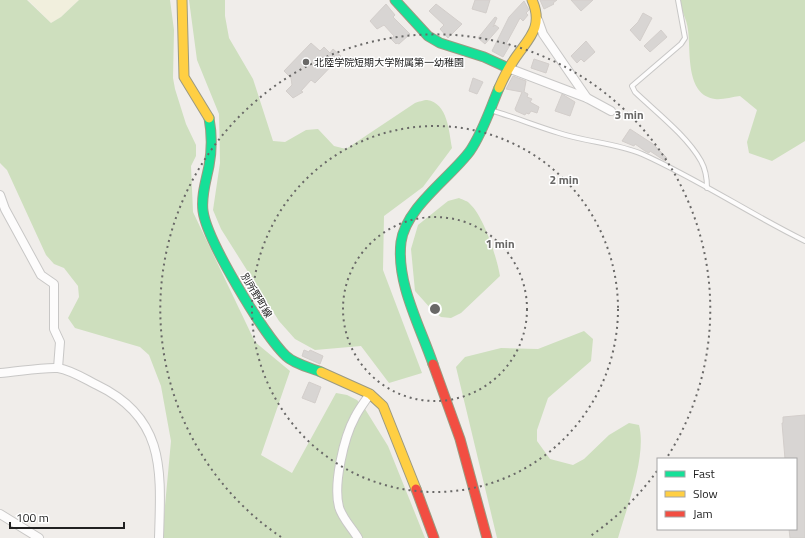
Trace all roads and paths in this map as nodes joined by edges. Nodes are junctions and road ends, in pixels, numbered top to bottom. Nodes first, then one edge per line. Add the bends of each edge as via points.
1 (182, 0) edge
2 (395, 0) edge
3 (532, 0) edge
4 (678, 0) edge
5 (538, 20) junction
6 (508, 68) junction
7 (587, 98) junction
8 (490, 110) junction
9 (611, 110) dead end
10 (707, 188) junction
11 (0, 195) edge
12 (805, 241) edge
13 (58, 368) junction
14 (0, 373) edge
15 (370, 394) junction
16 (0, 514) edge
17 (39, 538) edge
18 (159, 538) edge
19 (358, 538) edge
20 (434, 538) edge
21 (487, 538) edge

1 - 15 street, 別所野町線 via 184,77 208,118 212,138 204,187 203,211 208,230 243,295 271,339 287,357
2 - 6 street via 428,36 440,43 484,57
3 - 5 street via 538,11
4 - 10 lane via 685,38 632,86 701,161 706,173
5 - 6 street via 528,43
5 - 7 street via 543,34
6 - 7 street
6 - 8 street
7 - 9 street
8 - 10 lane via 559,133 636,152
8 - 21 street via 465,159 423,201 405,228 402,241 406,288 460,439
10 - 12 lane
11 - 13 street via 40,275 54,284 54,330 60,342
13 - 14 street
13 - 18 street via 109,391 128,406 149,429 161,481
15 - 19 street via 354,417 345,441 338,485 339,508
15 - 20 street, 別所野町線 via 383,406 394,430
16 - 17 street

